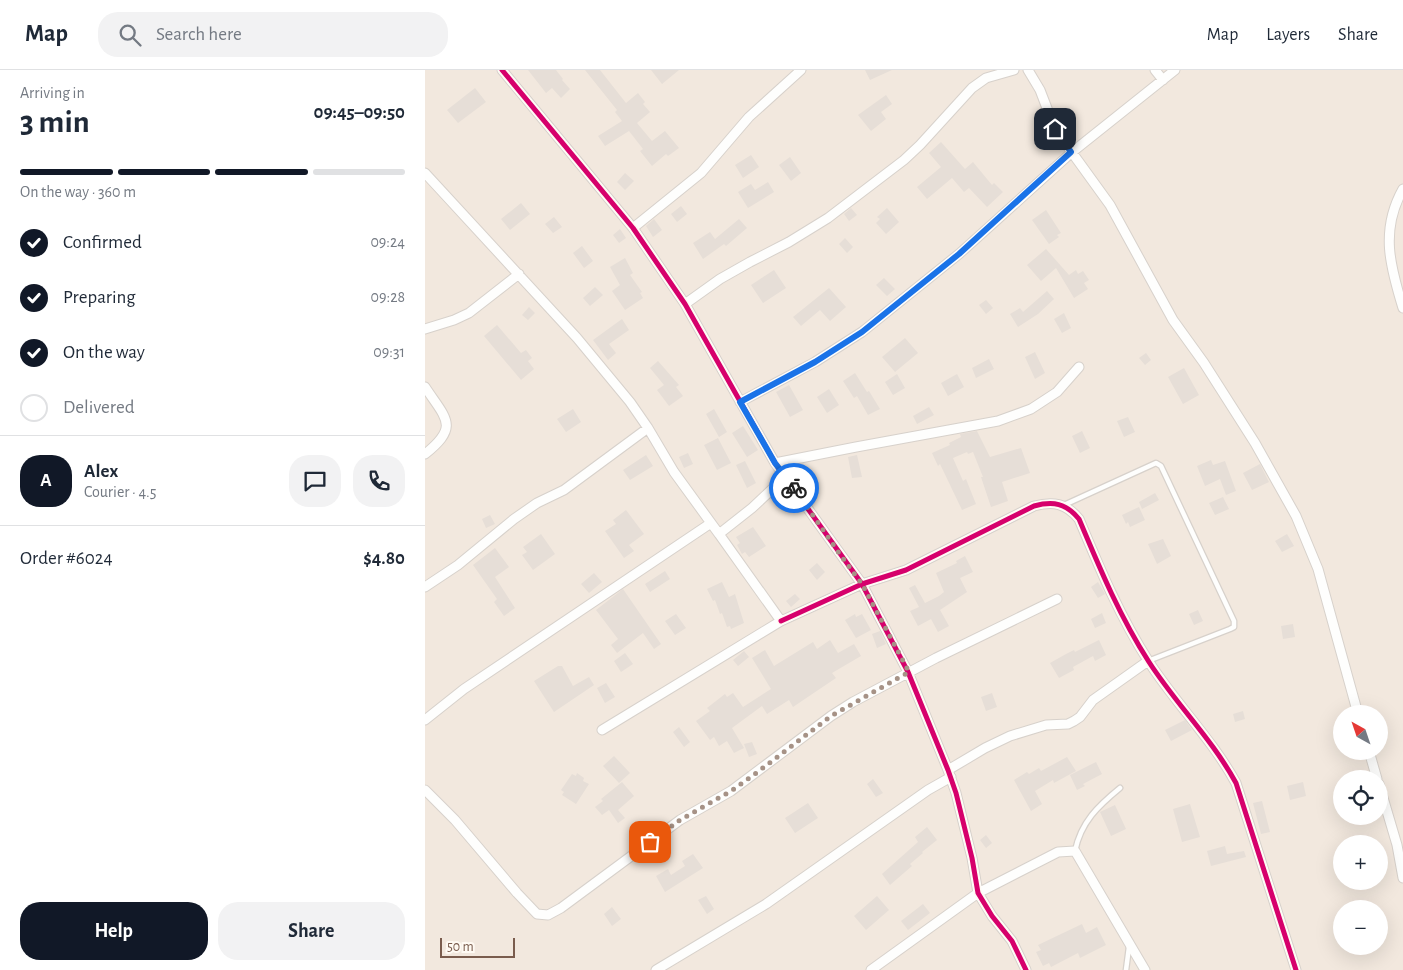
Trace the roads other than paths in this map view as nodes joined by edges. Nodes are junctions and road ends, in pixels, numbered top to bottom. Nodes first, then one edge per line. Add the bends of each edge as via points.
1 (502, 70) edge
2 (801, 70) edge
3 (1014, 70) edge
4 (1028, 70) edge
5 (1155, 70) edge
6 (1175, 70) edge
7 (1163, 80) junction
8 (1071, 152) junction
9 (425, 173) edge
10 (1403, 189) edge
11 (633, 228) junction
12 (519, 274) junction
13 (685, 304) junction
14 (1403, 308) edge
15 (425, 329) edge
16 (1079, 367) dead end
17 (425, 387) edge
18 (740, 402) junction
19 (648, 428) junction
20 (425, 454) edge
21 (775, 463) junction
22 (786, 476) junction
23 (1063, 506) junction
24 (711, 523) junction
25 (719, 534) junction
26 (862, 584) junction
27 (425, 587) edge
28 (1057, 599) dead end
29 (781, 621) junction
30 (1148, 661) junction
31 (909, 672) junction
32 (1356, 705) edge
33 (425, 720) edge
34 (602, 730) dead end
35 (949, 773) junction
36 (1120, 788) dead end
37 (425, 790) edge
38 (1388, 814) edge
39 (1075, 852) junction
40 (1403, 878) edge
41 (978, 893) junction
42 (1130, 944) junction
43 (656, 970) edge
44 (871, 970) edge
45 (1026, 970) edge
46 (1126, 970) edge
47 (1145, 970) edge
48 (1296, 970) edge

1 - 11 street
2 - 11 street via 749,118 701,173
3 - 13 street via 985,78 972,88 904,160 828,218 720,279
4 - 8 street via 1040,90 1055,129
5 - 7 street
6 - 7 street
7 - 8 street
8 - 18 street via 959,254 862,332 815,362
8 - 32 street via 1110,205 1173,320 1255,443 1296,516 1318,569
9 - 12 street
10 - 14 street via 1395,204 1388,246
11 - 13 street
12 - 15 street via 469,313
12 - 19 street via 577,338
13 - 18 street
16 - 21 street via 1057,392 1031,409 998,421
17 - 20 street via 447,426 445,436
18 - 21 street
19 - 24 street via 674,472
19 - 27 street via 564,490 515,519
21 - 22 street
22 - 25 street
22 - 26 street
23 - 26 street via 1047,503 1034,506 906,570
23 - 30 street via 1079,519 1120,614
23 - 30 lane via 1155,463 1161,466 1234,620 1234,627
24 - 25 street
24 - 33 street via 464,689
25 - 29 street
26 - 29 street
26 - 31 street
28 - 31 street
29 - 34 street
30 - 35 street via 1093,700 1080,717 1068,724 1045,725 1010,736 985,748
30 - 48 street via 1224,761 1236,783
31 - 35 street
31 - 37 street via 831,716 731,791 680,820 548,915 537,914
35 - 41 street
35 - 43 street via 766,904
36 - 39 lane via 1089,818 1078,836
38 - 40 street
39 - 41 street via 1058,852
39 - 42 street
41 - 44 street
41 - 45 street
42 - 46 lane
42 - 47 street

